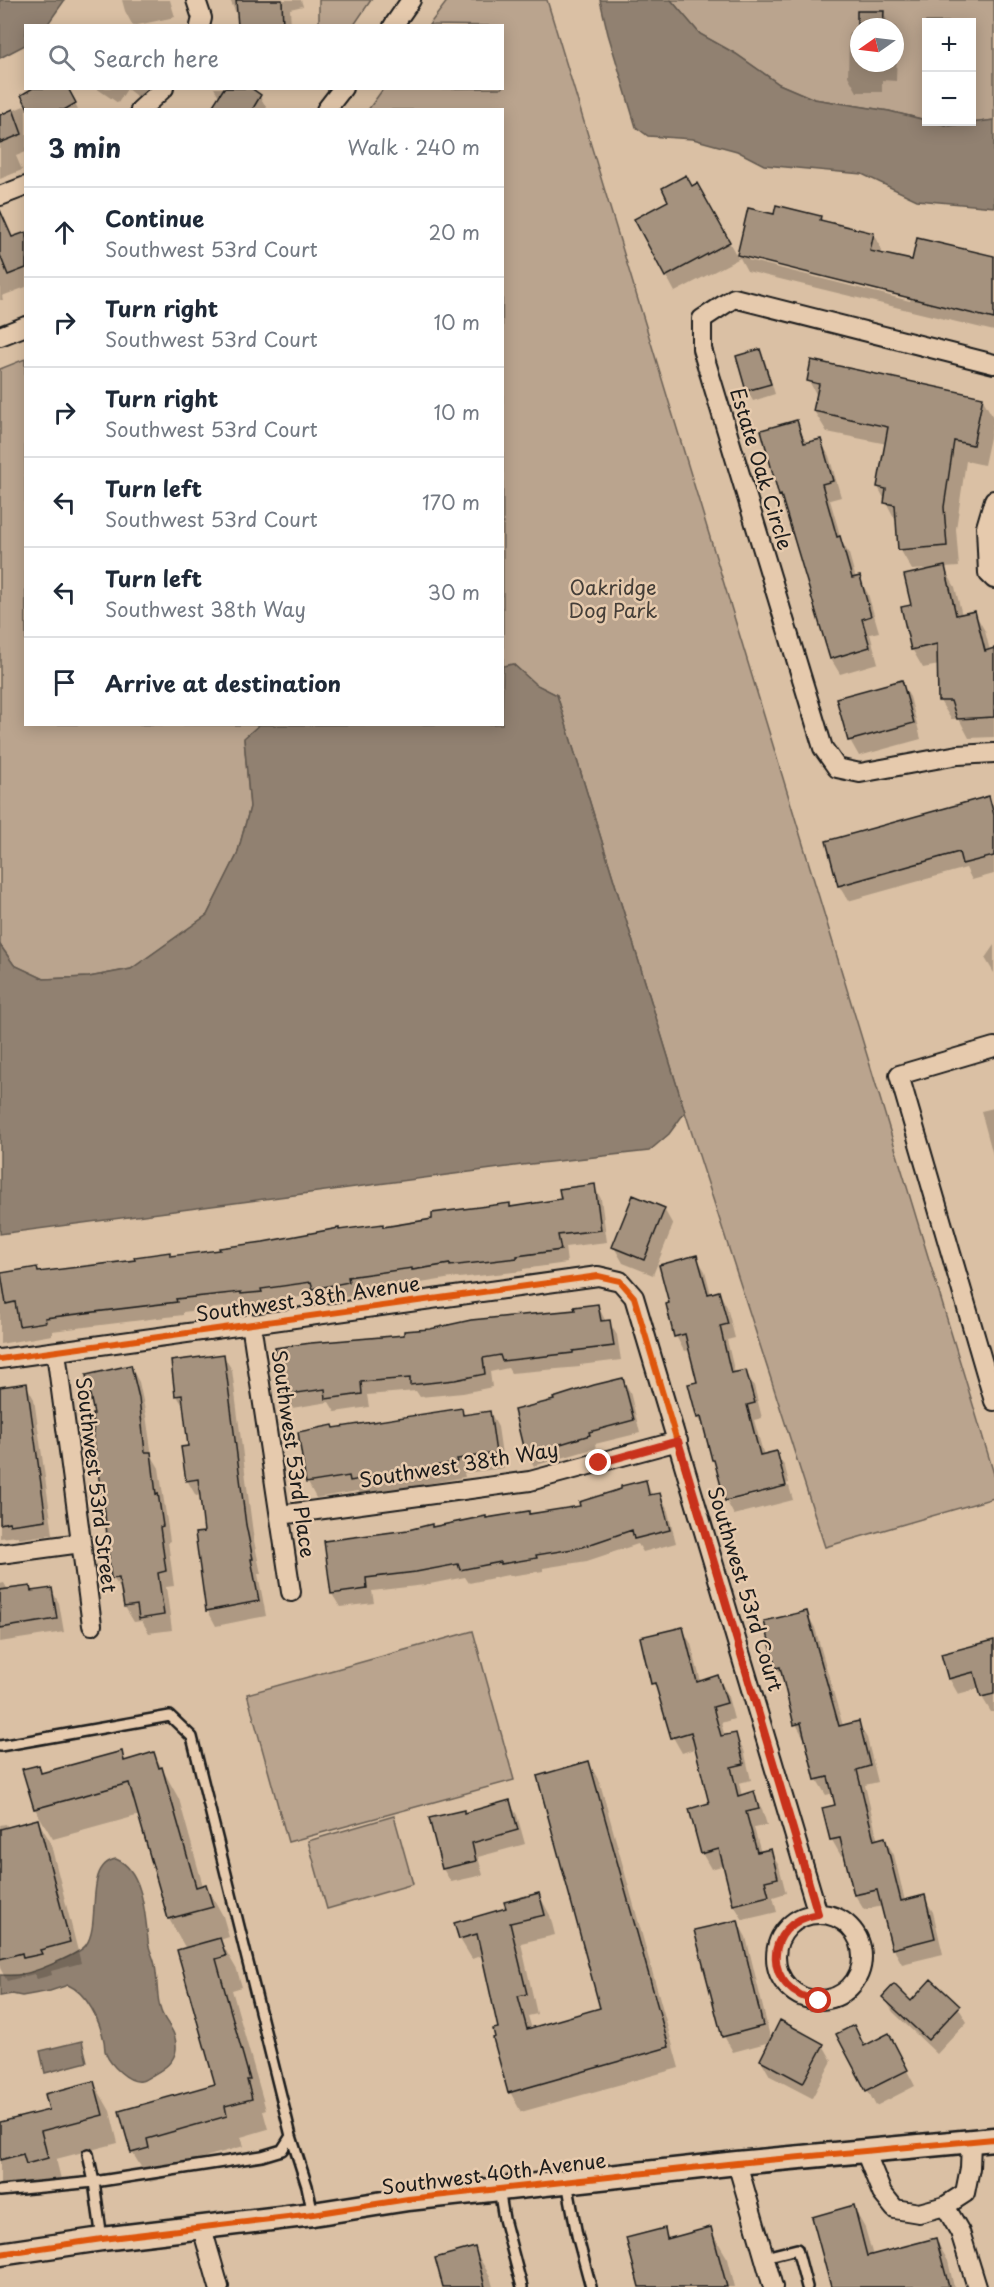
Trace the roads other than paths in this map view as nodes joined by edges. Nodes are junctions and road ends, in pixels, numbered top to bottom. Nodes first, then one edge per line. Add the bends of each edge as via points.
1 (196, 0) edge
2 (411, 0) edge
3 (200, 24) edge
4 (394, 24) edge
5 (162, 90) edge
6 (341, 90) edge
7 (142, 108) edge
8 (328, 108) edge
9 (24, 187) edge
10 (0, 196) edge
11 (24, 327) edge
12 (0, 336) edge
13 (994, 364) edge
14 (994, 500) edge
15 (994, 579) edge
16 (994, 753) edge
17 (994, 1047) edge
18 (621, 1281) joint
19 (251, 1323) junction
20 (56, 1352) junction
21 (0, 1359) edge
22 (992, 1390) edge
23 (678, 1441) junction
24 (280, 1515) junction
25 (81, 1543) junction
26 (0, 1554) edge
27 (291, 1592) dead end
28 (92, 1625) dead end
29 (0, 1746) edge
30 (818, 1914) junction
31 (291, 2136) junction
32 (994, 2139) edge
33 (971, 2141) junction
34 (865, 2151) junction
35 (88, 2154) dead end
36 (737, 2163) junction
37 (94, 2182) junction
38 (567, 2182) junction
39 (499, 2189) junction
40 (0, 2191) edge
41 (945, 2206) junction
42 (313, 2214) junction
43 (202, 2228) junction
44 (102, 2239) junction
45 (0, 2254) edge
46 (765, 2257) junction
47 (219, 2287) edge
48 (522, 2287) edge
49 (591, 2287) edge
50 (773, 2287) edge
51 (807, 2287) edge
52 (977, 2287) edge

1 - 3 street
2 - 4 street
5 - 7 street
6 - 8 street
9 - 10 street
11 - 12 street
13 - 16 street, Estate Oak Circle via 734,298 702,319 702,349 823,748 837,768 860,773 958,755
14 - 15 street via 986,526 988,573
17 - 22 street via 899,1076
18 - 19 street, Southwest 38th Avenue via 598,1276
18 - 23 street, Southwest 53rd Court via 634,1297
19 - 20 street, Southwest 38th Avenue
19 - 24 street, Southwest 53rd Place
20 - 21 street, Southwest 38th Avenue
20 - 25 street, Southwest 53rd Street
23 - 24 street, Southwest 38th Way via 530,1481
23 - 30 street, Southwest 53rd Court
24 - 27 street, Southwest 53rd Place
25 - 26 street
25 - 28 street, Southwest 53rd Street
29 - 31 lane via 170,1716 192,1737
30 - 30 street via 799,1919 784,1932 777,1944 776,1957 778,1971 789,1988 806,1999 819,2001 847,1990 861,1965 861,1950 856,1935 846,1924 833,1916
31 - 37 lane via 282,2150 262,2156
31 - 42 lane
32 - 33 street, Southwest 40th Avenue
33 - 34 street, Southwest 40th Avenue
33 - 41 street via 965,2193
34 - 36 street, Southwest 40th Avenue
34 - 41 street via 882,2193 895,2209 920,2213
35 - 37 lane
36 - 38 street, Southwest 40th Avenue
36 - 46 street
37 - 40 lane
37 - 44 lane
38 - 39 street, Southwest 40th Avenue
38 - 49 lane
39 - 42 street, Southwest 40th Avenue
39 - 48 lane
41 - 52 street via 960,2232
42 - 43 street, Southwest 40th Avenue
43 - 44 street, Southwest 40th Avenue
43 - 47 street
44 - 45 street, Southwest 40th Avenue
46 - 50 street
46 - 51 lane via 797,2249

